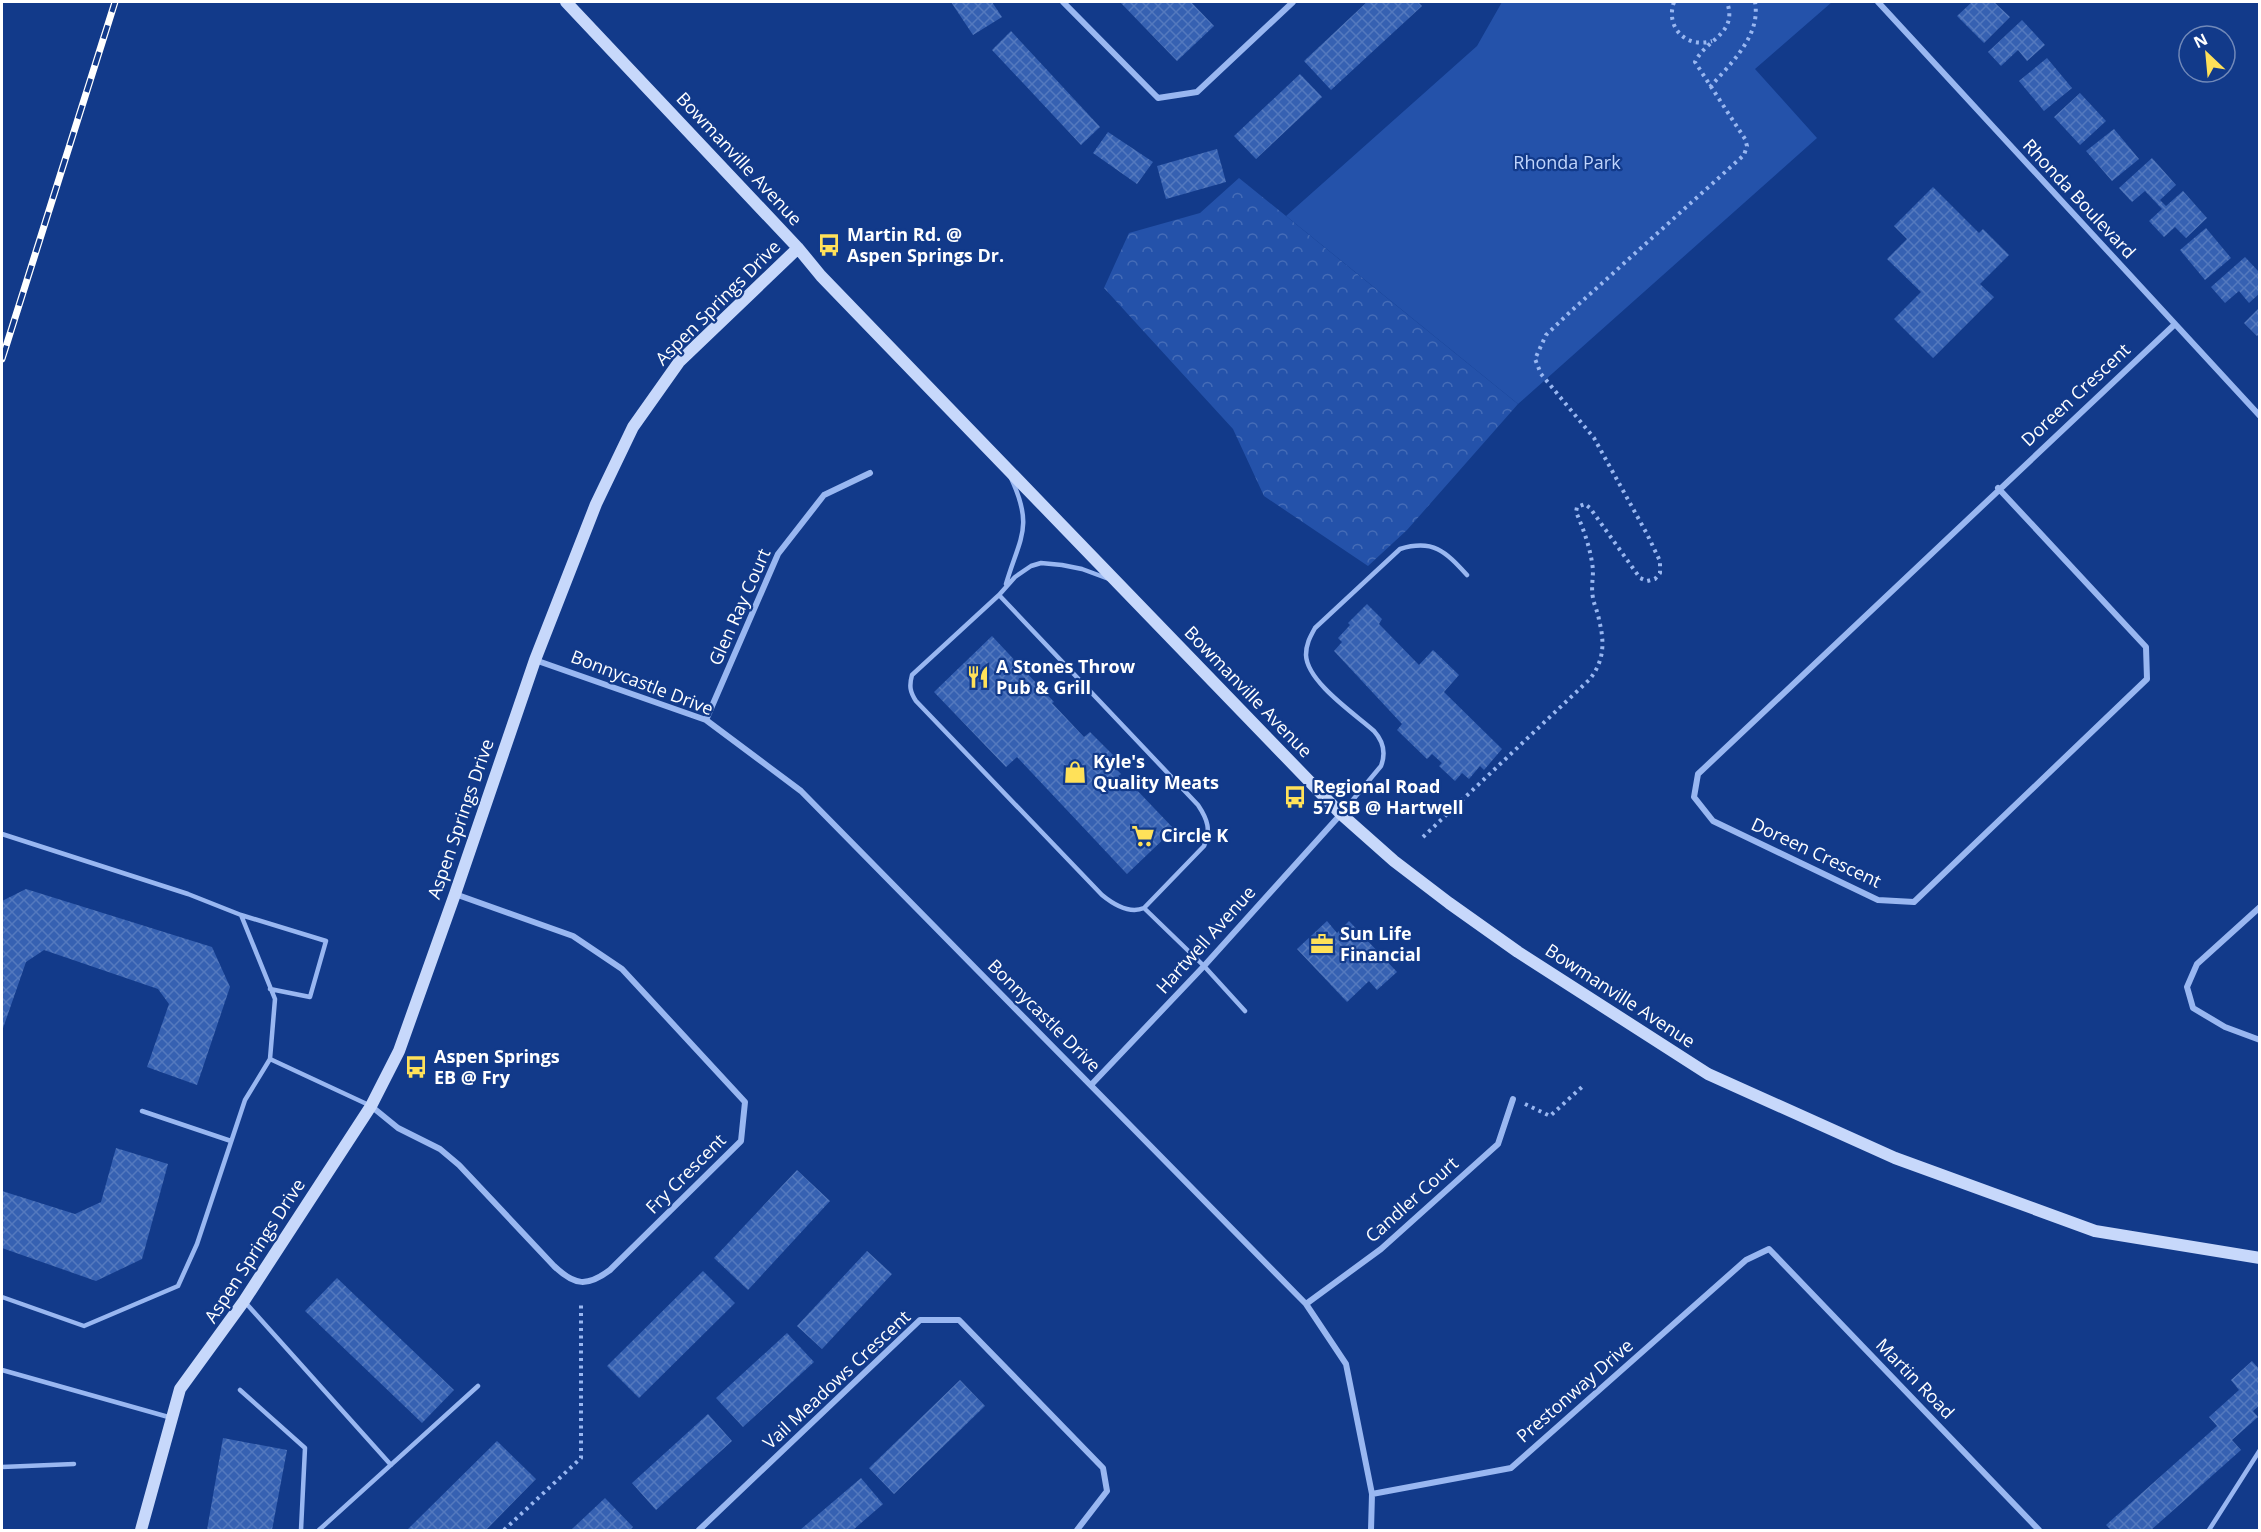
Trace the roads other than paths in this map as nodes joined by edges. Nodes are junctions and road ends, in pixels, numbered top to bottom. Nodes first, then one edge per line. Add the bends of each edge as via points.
1 (566, 2) edge
2 (1064, 2) edge
3 (1293, 2) edge
4 (1878, 2) edge
5 (798, 248) junction
6 (2175, 325) junction
7 (2259, 416) edge
8 (1007, 470) junction
9 (870, 473) dead end
10 (1998, 489) junction
11 (1467, 574) dead end
12 (1115, 581) junction
13 (1005, 586) junction
14 (999, 595) junction
15 (535, 660) junction
16 (706, 720) junction
17 (1341, 814) junction
18 (2, 834) edge
19 (455, 894) junction
20 (2259, 907) edge
21 (1144, 908) junction
22 (241, 915) junction
23 (1204, 966) junction
24 (270, 989) junction
25 (1245, 1011) dead end
26 (2259, 1040) edge
27 (270, 1059) junction
28 (1091, 1085) junction
29 (1513, 1099) road end
30 (371, 1106) junction
31 (142, 1111) dead end
32 (231, 1141) junction
33 (1769, 1249) joint
34 (2259, 1258) edge
35 (2, 1297) edge
36 (244, 1301) junction
37 (1306, 1304) junction
38 (2, 1370) edge
39 (478, 1386) dead end
40 (240, 1390) dead end
41 (172, 1418) junction
42 (2259, 1450) edge
43 (74, 1464) dead end
44 (391, 1465) junction
45 (2, 1467) edge
46 (1372, 1494) junction
47 (141, 1530) edge
48 (300, 1530) edge
49 (319, 1530) edge
50 (699, 1530) edge
51 (1077, 1530) edge
52 (1371, 1530) edge
53 (2039, 1530) edge
54 (2210, 1530) edge

1 - 5 main road, Bowmanville Avenue
2 - 3 street via 1158,98 1197,92
4 - 6 street, Rhonda Boulevard
5 - 8 main road, Bowmanville Avenue
5 - 15 main road, Aspen Springs Drive via 679,362 633,427 596,504
6 - 7 street, Rhonda Boulevard
6 - 10 street, Doreen Crescent
8 - 12 main road, Bowmanville Avenue
8 - 13 lane via 1020,502 1024,528
9 - 16 street, Glen Ray Court via 824,495 778,554
10 - 10 street, Doreen Crescent via 1698,774 1694,797 1713,821 1878,900 1914,902 2147,679 2146,647
11 - 17 lane via 1451,557 1429,545 1400,549 1315,628 1308,641 1306,656 1311,671 1374,731 1384,747 1381,766
12 - 13 lane via 1082,569 1041,563
12 - 17 main road, Bowmanville Avenue
13 - 14 lane
14 - 21 lane via 1205,816 1209,826 1204,846
14 - 21 lane via 912,675 910,693 1102,895 1131,911
15 - 16 street, Bonnycastle Drive
15 - 19 main road, Aspen Springs Drive
16 - 28 street, Bonnycastle Drive via 801,791
17 - 23 street, Hartwell Avenue
17 - 34 main road, Bowmanville Avenue via 1394,861 1518,952 1708,1074 1895,1158 2095,1231
18 - 22 lane
19 - 30 main road, Aspen Springs Drive via 399,1051
19 - 30 street, Fry Crescent via 573,936 622,969 745,1102 741,1141 610,1270 599,1278 575,1282 554,1266 459,1165 440,1149 398,1128
20 - 26 street via 2197,964 2187,987 2193,1008 2225,1027
21 - 23 lane
22 - 24 lane
22 - 24 lane via 326,941 310,997
23 - 25 lane
23 - 28 street, Hartwell Avenue
24 - 27 lane via 274,999
27 - 30 lane
27 - 32 lane via 245,1100
28 - 37 street, Bonnycastle Drive
29 - 37 street, Candler Court via 1497,1144 1381,1249
30 - 36 main road, Aspen Springs Drive
31 - 32 lane
32 - 35 lane via 197,1244 178,1286 84,1326
33 - 46 street, Prestonway Drive via 1746,1260 1511,1468
33 - 53 street, Martin Road
36 - 41 main road, Aspen Springs Drive via 180,1389
36 - 44 lane
37 - 46 street, Bonnycastle Drive via 1346,1364
38 - 41 lane
39 - 44 lane
40 - 48 lane via 305,1448
41 - 47 main road, Aspen Springs Drive
42 - 54 lane
43 - 45 lane
44 - 49 lane
46 - 52 street, Bonnycastle Drive
50 - 51 street, Vail Meadows Crescent via 920,1320 959,1320 1104,1468 1107,1491

